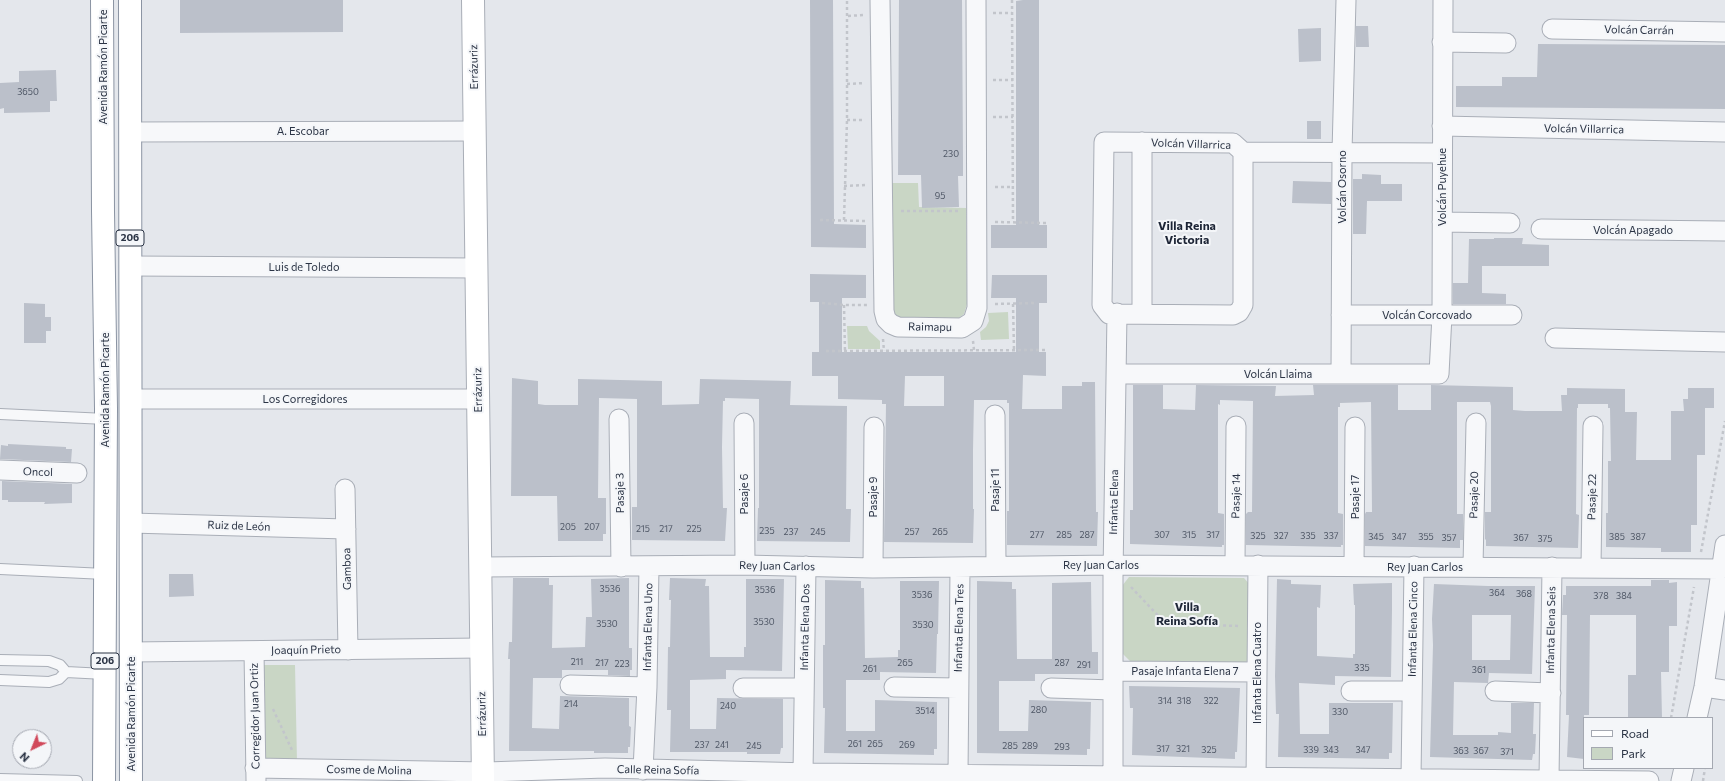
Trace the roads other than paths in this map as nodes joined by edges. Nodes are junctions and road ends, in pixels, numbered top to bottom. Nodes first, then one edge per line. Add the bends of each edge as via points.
1 (102, 0) edge
2 (130, 0) edge
3 (473, 0) edge
4 (880, 0) edge
5 (1346, 0) edge
6 (1443, 0) edge
7 (982, 7) edge
8 (1552, 29) dead end
9 (1725, 32) edge
10 (1442, 42) junction
11 (1506, 43) dead end
12 (1442, 126) junction
13 (475, 131) junction
14 (130, 132) junction
15 (1725, 132) edge
16 (1142, 142) junction
17 (1243, 152) junction
18 (1342, 152) junction
19 (1442, 153) junction
20 (1442, 222) junction
21 (1510, 223) dead end
22 (1541, 229) dead end
23 (1725, 231) edge
24 (130, 266) junction
25 (477, 268) junction
26 (1118, 314) junction
27 (1142, 314) junction
28 (1341, 315) junction
29 (1442, 315) junction
30 (1512, 315) dead end
31 (1555, 338) dead end
32 (1725, 342) edge
33 (1117, 374) junction
34 (1341, 374) junction
35 (1439, 374) joint
36 (131, 399) junction
37 (478, 399) junction
38 (0, 414) edge
39 (106, 414) junction
40 (995, 415) dead end
41 (618, 419) dead end
42 (744, 423) dead end
43 (1476, 423) dead end
44 (1236, 426) dead end
45 (1593, 426) dead end
46 (874, 427) dead end
47 (1355, 427) dead end
48 (0, 470) edge
49 (77, 473) dead end
50 (346, 488) dead end
51 (131, 523) junction
52 (346, 529) junction
53 (1725, 545) edge
54 (744, 565) junction
55 (1113, 565) junction
56 (648, 566) junction
57 (806, 566) junction
58 (996, 566) junction
59 (1235, 566) junction
60 (1258, 566) junction
61 (1354, 566) junction
62 (1414, 566) junction
63 (481, 567) junction
64 (621, 567) junction
65 (1473, 567) junction
66 (1552, 567) junction
67 (1591, 567) junction
68 (873, 568) junction
69 (960, 568) junction
70 (0, 569) edge
71 (105, 574) junction
72 (1722, 581) edge
73 (481, 648) junction
74 (348, 650) junction
75 (254, 651) junction
76 (131, 652) junction
77 (0, 660) edge
78 (66, 672) junction
79 (1257, 672) junction
80 (104, 674) junction
81 (0, 680) edge
82 (1113, 680) junction
83 (570, 685) dead end
84 (647, 687) junction
85 (894, 687) dead end
86 (1704, 687) junction
87 (743, 688) dead end
88 (804, 688) junction
89 (958, 688) junction
90 (1051, 688) dead end
91 (1725, 690) edge
92 (1351, 691) dead end
93 (1412, 691) junction
94 (1495, 691) dead end
95 (1550, 693) junction
96 (1697, 717) edge
97 (1684, 769) edge
98 (643, 770) junction
99 (958, 774) junction
100 (255, 775) edge
101 (605, 775) edge
102 (705, 776) edge
103 (809, 776) edge
104 (1113, 776) junction
105 (483, 777) edge
106 (921, 778) edge
107 (1031, 778) edge
108 (1146, 778) edge
109 (1411, 778) junction
110 (0, 779) edge
111 (1256, 779) edge
112 (1369, 779) edge
113 (1549, 779) junction
114 (1480, 780) edge
115 (1575, 780) edge
116 (77, 781) edge
117 (104, 781) edge
118 (131, 781) edge
119 (1649, 781) edge
120 (1681, 781) edge

1 - 39 main road, Avenida Ramón Picarte / 206
2 - 14 main road, Avenida Ramón Picarte / 206
3 - 13 main road, Errázuriz
4 - 7 street, Raimapu via 884,303 886,319 898,327 962,328 973,320 978,308 977,216
5 - 18 street, Volcán Osorno
6 - 10 street, Volcán Puyehue
8 - 9 street, Volcán Carrán
10 - 11 street
10 - 12 street, Volcán Puyehue
12 - 15 street, Volcán Villarrica
12 - 19 street, Volcán Puyehue
13 - 14 street, A. Escobar
13 - 25 main road, Errázuriz
14 - 24 main road, Avenida Ramón Picarte / 206
16 - 17 street, Volcán Villarrica via 1233,143
16 - 26 street, Volcán Villarrica via 1104,142 1102,305 1109,314
16 - 27 street
17 - 18 street, Volcán Villarrica
17 - 27 street via 1243,305 1239,312 1233,315
18 - 19 street, Volcán Villarrica
18 - 28 street, Volcán Osorno
19 - 20 street, Volcán Puyehue
20 - 21 street
20 - 29 street, Volcán Puyehue
22 - 23 street, Volcán Apagado
24 - 25 street, Luis de Toledo
24 - 36 main road, Avenida Ramón Picarte / 206
25 - 37 main road, Errázuriz
26 - 27 street
26 - 33 street, Infanta Elena
28 - 29 street, Volcán Corcovado
28 - 34 street, Volcán Osorno
29 - 30 street, Volcán Corcovado
29 - 35 street, Volcán Puyehue
31 - 32 street
33 - 34 street, Volcán Llaima
33 - 55 street, Infanta Elena
34 - 35 street, Volcán Llaima
36 - 37 street, Los Corregidores
36 - 39 main road via 116,402
36 - 51 main road, Avenida Ramón Picarte / 206
37 - 63 main road, Errázuriz
38 - 39 lane
39 - 71 main road, Avenida Ramón Picarte / 206
40 - 58 street, Pasaje 11
41 - 64 street, Pasaje 3
42 - 54 street, Pasaje 6
43 - 65 street, Pasaje 20
44 - 59 street, Pasaje 14
45 - 67 street, Pasaje 22
46 - 68 street, Pasaje 9
47 - 61 street, Pasaje 17
48 - 49 street, Oncol
50 - 52 street, Gamboa
51 - 52 street, Ruiz de León
51 - 76 main road, Avenida Ramón Picarte / 206
52 - 74 street, Gamboa
53 - 72 street
54 - 56 street, Rey Juan Carlos
54 - 57 street, Rey Juan Carlos
55 - 58 street, Rey Juan Carlos
55 - 59 street, Rey Juan Carlos
55 - 82 street, Infanta Elena
56 - 64 street, Rey Juan Carlos
56 - 84 street, Infanta Elena Uno
57 - 68 street, Rey Juan Carlos
57 - 88 street, Infanta Elena Dos
58 - 69 street, Rey Juan Carlos
59 - 60 street, Rey Juan Carlos
60 - 61 street, Rey Juan Carlos
60 - 79 street, Infanta Elena Cuatro
61 - 62 street, Rey Juan Carlos
62 - 65 street, Rey Juan Carlos
62 - 93 street, Infanta Elena Cinco
63 - 64 street, Rey Juan Carlos
63 - 73 main road, Errázuriz
65 - 66 street, Rey Juan Carlos
66 - 67 street, Rey Juan Carlos
66 - 95 street, Infanta Elena Seis
67 - 72 street, Rey Juan Carlos
68 - 69 street, Rey Juan Carlos
69 - 89 street, Infanta Elena Tres
70 - 71 lane
71 - 80 main road, Avenida Ramón Picarte / 206
72 - 86 street
73 - 74 street, Joaquín Prieto
73 - 105 main road, Errázuriz
74 - 75 street, Joaquín Prieto
75 - 76 street, Joaquín Prieto
75 - 100 street, Corregidor Juan Ortiz
76 - 118 main road, Avenida Ramón Picarte / 206
77 - 78 lane via 49,661
78 - 80 lane
78 - 81 lane via 59,680 49,682
79 - 82 street, Pasaje Infanta Elena 7
79 - 111 street, Infanta Elena Cuatro
80 - 117 main road, Avenida Ramón Picarte / 206
82 - 90 street
82 - 104 street, Infanta Elena
83 - 84 street, Infanta Elena Uno
84 - 98 street, Infanta Elena Uno
85 - 89 street, Infanta Elena Tres
86 - 91 street
86 - 96 street
87 - 88 street
88 - 103 street, Infanta Elena Dos
89 - 99 street, Infanta Elena Tres
92 - 93 street, Infanta Elena Cinco
93 - 109 street, Infanta Elena Cinco
94 - 95 street
95 - 113 street, Infanta Elena Seis
97 - 120 street
98 - 101 street, Calle Reina Sofía
98 - 102 street, Calle Reina Sofía
99 - 106 street, Calle Reina Sofía
99 - 107 street, Calle Reina Sofía
100 - 105 street, Cosme de Molina via 308,769
101 - 105 street, Calle Reina Sofía
102 - 103 street, Calle Reina Sofía
103 - 106 street, Calle Reina Sofía
104 - 107 street, Calle Reina Sofía
104 - 108 street, Calle Reina Sofía
108 - 111 street, Calle Reina Sofía
109 - 112 street, Calle Reina Sofía
109 - 114 street, Calle Reina Sofía
110 - 116 lane
111 - 112 street, Calle Reina Sofía
113 - 114 street, Calle Reina Sofía
113 - 115 street, Calle Reina Sofía
115 - 119 street, Calle Reina Sofía

